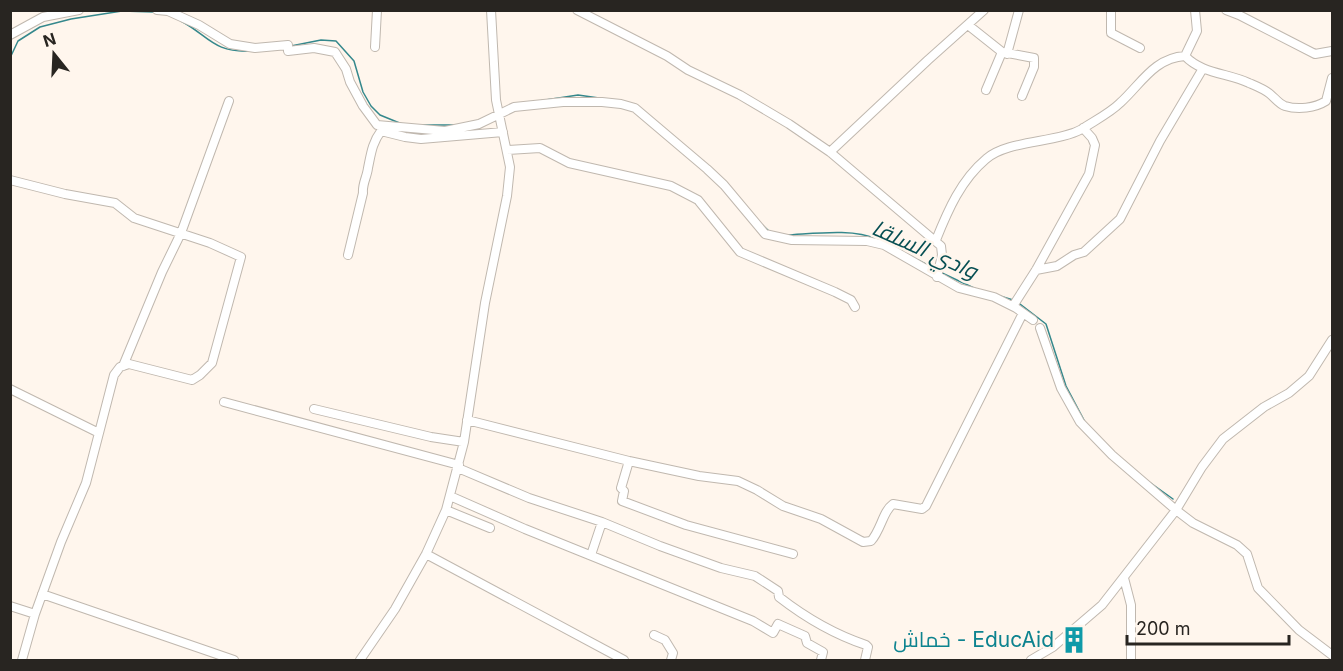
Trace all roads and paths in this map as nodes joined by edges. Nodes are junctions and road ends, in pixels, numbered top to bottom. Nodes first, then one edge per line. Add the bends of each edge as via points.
1 (79, 10) edge
2 (157, 10) edge
3 (377, 10) edge
4 (491, 10) edge
5 (577, 10) edge
6 (984, 10) edge
7 (1019, 10) edge
8 (1111, 10) edge
9 (1195, 10) edge
10 (1226, 10) edge
11 (968, 25) junction
12 (10, 35) edge
13 (375, 48) dead end
14 (1140, 48) dead end
15 (1332, 51) edge
16 (1004, 53) junction
17 (1185, 56) junction
18 (1202, 70) junction
19 (1332, 78) edge
20 (986, 90) dead end
21 (1022, 96) dead end
22 (229, 101) dead end
23 (499, 113) junction
24 (1083, 128) junction
25 (503, 132) junction
26 (507, 150) junction
27 (830, 152) junction
28 (10, 180) edge
29 (181, 233) junction
30 (936, 240) junction
31 (348, 255) dead end
32 (1036, 270) junction
33 (937, 277) junction
34 (1013, 306) junction
35 (855, 307) dead end
36 (1023, 314) junction
37 (1033, 320) dead end
38 (1040, 328) dead end
39 (1332, 340) edge
40 (123, 366) junction
41 (10, 389) edge
42 (224, 402) dead end
43 (314, 409) dead end
44 (467, 420) junction
45 (99, 434) junction
46 (464, 442) junction
47 (628, 461) junction
48 (459, 467) junction
49 (450, 496) junction
50 (446, 510) junction
51 (1176, 510) junction
52 (602, 522) junction
53 (490, 528) dead end
54 (426, 554) junction
55 (793, 554) dead end
56 (591, 555) junction
57 (1124, 578) junction
58 (42, 594) junction
59 (10, 606) edge
60 (35, 614) junction
61 (654, 635) dead end
62 (1332, 655) edge
63 (22, 660) edge
64 (234, 660) edge
65 (360, 660) edge
66 (624, 660) edge
67 (670, 660) edge
68 (821, 660) edge
69 (865, 660) edge
70 (1031, 660) edge
71 (1131, 660) edge

1 - 12 street via 43,17
2 - 23 street via 199,25 230,44 335,52 363,106 378,125 445,131 479,124
3 - 13 street
4 - 23 street
5 - 27 street via 740,95
6 - 11 street
7 - 16 street
8 - 14 street via 1111,33
9 - 17 street via 1197,31
10 - 15 street via 1315,54
11 - 16 street
11 - 27 street
16 - 20 street
16 - 21 street via 1035,60
17 - 18 street
17 - 24 street via 1160,64 1120,103
18 - 19 street via 1239,78 1286,106 1302,108 1326,101
18 - 32 street via 1119,219 1084,252 1057,266
22 - 29 street
23 - 25 street
23 - 33 street via 514,107 563,102 602,102 635,108 723,185 765,234 792,240 867,240 884,245
24 - 30 street via 987,158 966,179
24 - 32 street via 1095,145 1089,174
25 - 26 street
25 - 31 street via 421,138 381,131 369,158
26 - 35 street via 540,148 568,163 671,186 698,200 740,252 835,292
26 - 44 street via 507,196
27 - 30 street
28 - 29 street via 115,203 134,218
29 - 40 street
29 - 40 street via 241,257 212,363 192,380 129,364
30 - 33 street via 942,255
32 - 34 street
33 - 34 street
34 - 36 street
36 - 37 street
36 - 47 street via 926,506 922,509 893,504 871,542 863,542 821,519 783,506 738,481
38 - 51 street via 1061,388 1080,422
39 - 51 street via 1308,376 1223,439
40 - 45 street via 114,375
41 - 45 street
42 - 48 street
43 - 46 street
44 - 46 street
44 - 47 street
45 - 58 street via 87,483
46 - 48 street
47 - 55 street via 622,501 686,525
48 - 49 street
48 - 52 street via 529,498
49 - 50 street
49 - 56 street
50 - 53 street
50 - 54 street
51 - 57 street
51 - 62 street via 1247,554 1258,588 1299,630
52 - 56 street
52 - 69 street via 660,546 755,576 806,618 866,645
54 - 65 street
54 - 66 street
56 - 68 street via 753,621 773,633 778,624 796,631 805,636 807,644 823,652
57 - 70 street via 1102,605 1053,647
57 - 71 street via 1131,605
58 - 60 street
58 - 64 street
59 - 60 street
60 - 63 street
61 - 67 street via 668,644 673,653

